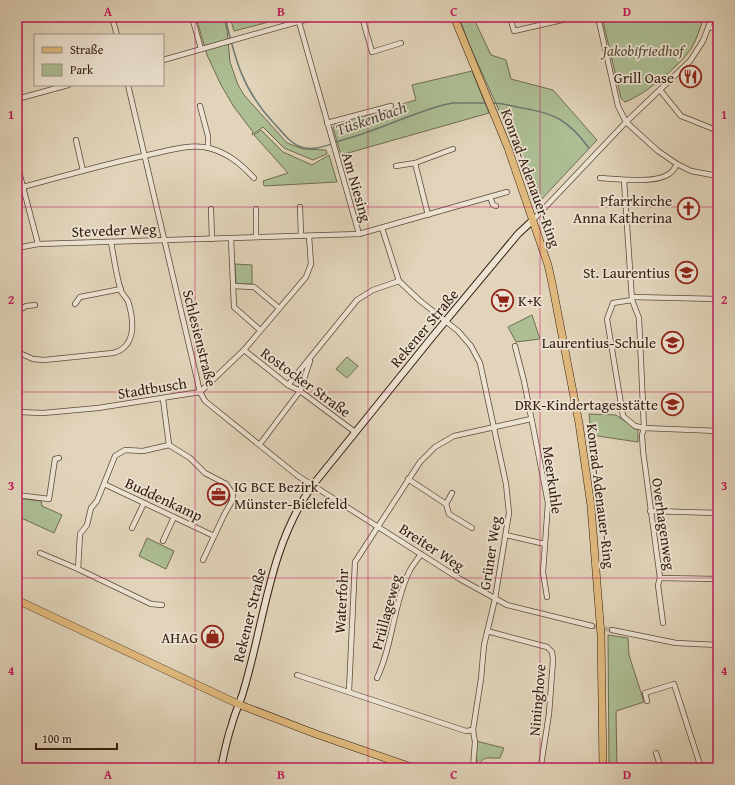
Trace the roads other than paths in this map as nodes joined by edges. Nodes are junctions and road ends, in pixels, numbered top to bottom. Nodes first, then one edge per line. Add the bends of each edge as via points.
1 (112, 17) edge
2 (192, 17) edge
3 (316, 17) edge
4 (362, 17) edge
5 (454, 17) edge
6 (510, 17) edge
7 (575, 17) edge
8 (598, 17) edge
9 (712, 17) edge
10 (299, 22) junction
11 (709, 27) junction
12 (718, 29) edge
13 (117, 34) edge
14 (401, 43) dead end
15 (201, 49) junction
16 (164, 60) edge
17 (64, 86) edge
18 (128, 86) edge
19 (660, 90) junction
20 (17, 99) edge
21 (200, 106) dead end
22 (391, 106) dead end
23 (626, 122) junction
24 (327, 123) junction
25 (718, 138) edge
26 (76, 140) dead end
27 (208, 148) junction
28 (453, 149) dead end
29 (145, 155) junction
30 (415, 163) junction
31 (17, 164) edge
32 (677, 164) junction
33 (396, 166) dead end
34 (83, 171) junction
35 (718, 176) edge
36 (19, 177) edge
37 (254, 178) dead end
38 (600, 178) dead end
39 (624, 180) junction
40 (23, 187) junction
41 (507, 192) dead end
42 (490, 197) junction
43 (496, 206) dead end
44 (300, 207) dead end
45 (211, 209) dead end
46 (256, 209) dead end
47 (428, 215) junction
48 (533, 220) junction
49 (382, 228) junction
50 (359, 234) junction
51 (301, 236) junction
52 (309, 236) junction
53 (232, 238) junction
54 (256, 238) junction
55 (212, 239) junction
56 (166, 240) junction
57 (111, 242) junction
58 (38, 244) junction
59 (17, 248) edge
60 (399, 281) junction
61 (233, 286) junction
62 (121, 289) junction
63 (632, 299) junction
64 (718, 299) edge
65 (75, 304) dead end
66 (35, 305) dead end
67 (280, 308) junction
68 (17, 312) edge
69 (446, 320) junction
70 (260, 330) junction
71 (515, 346) dead end
72 (244, 350) junction
73 (17, 352) edge
74 (312, 357) junction
75 (288, 385) junction
76 (300, 391) junction
77 (200, 392) junction
78 (163, 399) junction
79 (17, 412) edge
80 (531, 419) junction
81 (495, 426) junction
82 (644, 428) junction
83 (718, 431) edge
84 (355, 432) junction
85 (260, 444) junction
86 (169, 445) junction
87 (59, 458) dead end
88 (408, 479) junction
89 (104, 484) junction
90 (312, 486) junction
91 (452, 493) dead end
92 (17, 495) edge
93 (144, 503) junction
94 (446, 504) junction
95 (650, 511) junction
96 (718, 513) edge
97 (174, 516) junction
98 (379, 526) junction
99 (132, 528) dead end
100 (472, 528) dead end
101 (506, 535) junction
102 (214, 536) junction
103 (163, 541) dead end
104 (545, 544) junction
105 (40, 553) dead end
106 (421, 554) junction
107 (203, 560) dead end
108 (78, 569) junction
109 (660, 578) junction
110 (718, 579) edge
111 (547, 597) dead end
112 (495, 599) junction
113 (17, 600) edge
114 (162, 605) dead end
115 (664, 623) dead end
116 (592, 626) tunnel mouth
117 (487, 630) junction
118 (612, 630) tunnel mouth
119 (718, 645) edge
120 (297, 674) dead end
121 (377, 678) dead end
122 (349, 691) junction
123 (647, 701) dead end
124 (238, 704) junction
125 (473, 730) junction
126 (656, 753) dead end
127 (221, 768) edge
128 (414, 768) edge
129 (472, 768) edge
130 (536, 768) edge
131 (602, 768) edge
132 (661, 768) edge
133 (701, 768) edge

1 - 13 street
2 - 15 street
3 - 10 street
4 - 14 street via 372,52
5 - 48 main road, Konrad-Adenauer-Ring via 508,148
6 - 7 street via 514,31
8 - 23 street via 618,106
9 - 11 street, Rekener Straße
10 - 15 street
10 - 24 street, Am Niesing
11 - 12 street
11 - 19 street, Rekener Straße via 696,54
15 - 16 street
17 - 20 street
18 - 29 street, Schlesienstraße
19 - 23 street, Rekener Straße
19 - 25 street via 681,116 716,130
21 - 27 street via 208,136
22 - 24 street
23 - 32 street via 658,151
23 - 48 street, Rekener Straße
24 - 50 street, Am Niesing
26 - 34 street
27 - 29 street via 185,147
27 - 37 street via 233,158
28 - 30 street
29 - 34 street
29 - 56 street, Schlesienstraße
30 - 33 street
30 - 47 street
31 - 36 street
32 - 35 street via 691,171
32 - 39 street via 670,174 660,178
34 - 40 street
36 - 40 street
38 - 39 street
39 - 63 street, Overhagenweg
40 - 58 street
41 - 42 street, Steveder Weg
42 - 43 street
42 - 47 street, Steveder Weg
44 - 51 street
45 - 55 street
46 - 54 street
47 - 49 street, Steveder Weg
48 - 69 street, Rekener Straße via 518,234
48 - 131 main road, Konrad-Adenauer-Ring via 552,283 580,429 590,499 601,635
49 - 50 street, Steveder Weg
49 - 60 street, Am Niesing
50 - 52 street, Steveder Weg
51 - 52 street, Steveder Weg
51 - 54 street, Steveder Weg
52 - 67 street, Stadtbusch via 310,270
53 - 54 street, Steveder Weg
53 - 55 street, Steveder Weg
53 - 61 street
55 - 56 street, Steveder Weg
56 - 57 street, Steveder Weg
56 - 77 street, Schlesienstraße via 178,304
57 - 58 street, Steveder Weg
57 - 62 street
58 - 59 street, Steveder Weg
60 - 69 street, Am Niesing
60 - 74 street via 373,290 357,300
61 - 67 street via 254,287
61 - 70 street via 234,307
62 - 65 street via 80,298
62 - 73 street via 128,301 133,331 131,339 120,351 39,360
63 - 64 street
63 - 82 street, Overhagenweg via 639,318
63 - 82 street via 613,303 607,319 622,414 628,421
66 - 68 street via 26,306
67 - 70 street, Stadtbusch
69 - 81 street, Grüner Weg via 471,346 480,363
69 - 84 street, Rekener Straße
70 - 72 street, Stadtbusch
71 - 80 street, Meerkuhle
72 - 75 street, Rostocker Straße
72 - 77 street, Stadtbusch
74 - 75 street
74 - 76 street
75 - 76 street, Rostocker Straße
76 - 84 street, Rostocker Straße
76 - 85 street
77 - 78 street, Stadtbusch
77 - 85 street, Schlesienstraße via 204,401
78 - 79 street, Stadtbusch via 43,414
78 - 86 street
80 - 81 street
80 - 104 street, Meerkuhle via 548,503
81 - 88 street, Waterfohr via 454,436 442,442 425,456
81 - 101 street, Grüner Weg via 509,513
82 - 83 street
82 - 95 street, Overhagenweg via 643,451
84 - 90 street, Rekener Straße
85 - 90 street, Schlesienstraße
86 - 89 street, Buddenkamp via 143,451 119,452
86 - 102 street, Buddenkamp via 231,490 232,501
87 - 92 street via 55,459 49,499
88 - 94 street
88 - 98 street, Waterfohr
89 - 93 street, Buddenkamp
89 - 108 street, Buddenkamp via 80,534
90 - 98 street, Breiter Weg
90 - 124 street, Rekener Straße via 298,506 287,529 274,568 244,690
91 - 94 street
93 - 97 street, Buddenkamp
93 - 99 street
94 - 100 street via 449,514
95 - 96 street
95 - 109 street, Overhagenweg
97 - 102 street, Buddenkamp
97 - 103 street
98 - 106 street, Breiter Weg
98 - 122 street, Waterfohr via 355,562
101 - 104 street
101 - 112 street, Grüner Weg
102 - 107 street, Buddenkamp
104 - 111 street, Meerkuhle via 543,572
105 - 108 street
106 - 112 street, Breiter Weg
106 - 121 street, Prüllageweg via 409,571 389,646
108 - 114 street via 151,604
109 - 110 street
109 - 115 street, Overhagenweg via 658,585
112 - 116 street, Breiter Weg via 507,605
112 - 117 street, Grüner Weg
113 - 124 main road
117 - 125 street, Grüner Weg
117 - 130 street, Nininghove via 547,647 552,652 545,750 541,765
118 - 119 street via 676,643
120 - 122 street
122 - 125 street via 466,731
123 - 133 street via 646,693 674,684
124 - 127 street, Rekener Straße
124 - 128 main road
125 - 129 street, Grüner Weg via 475,742
126 - 132 street

